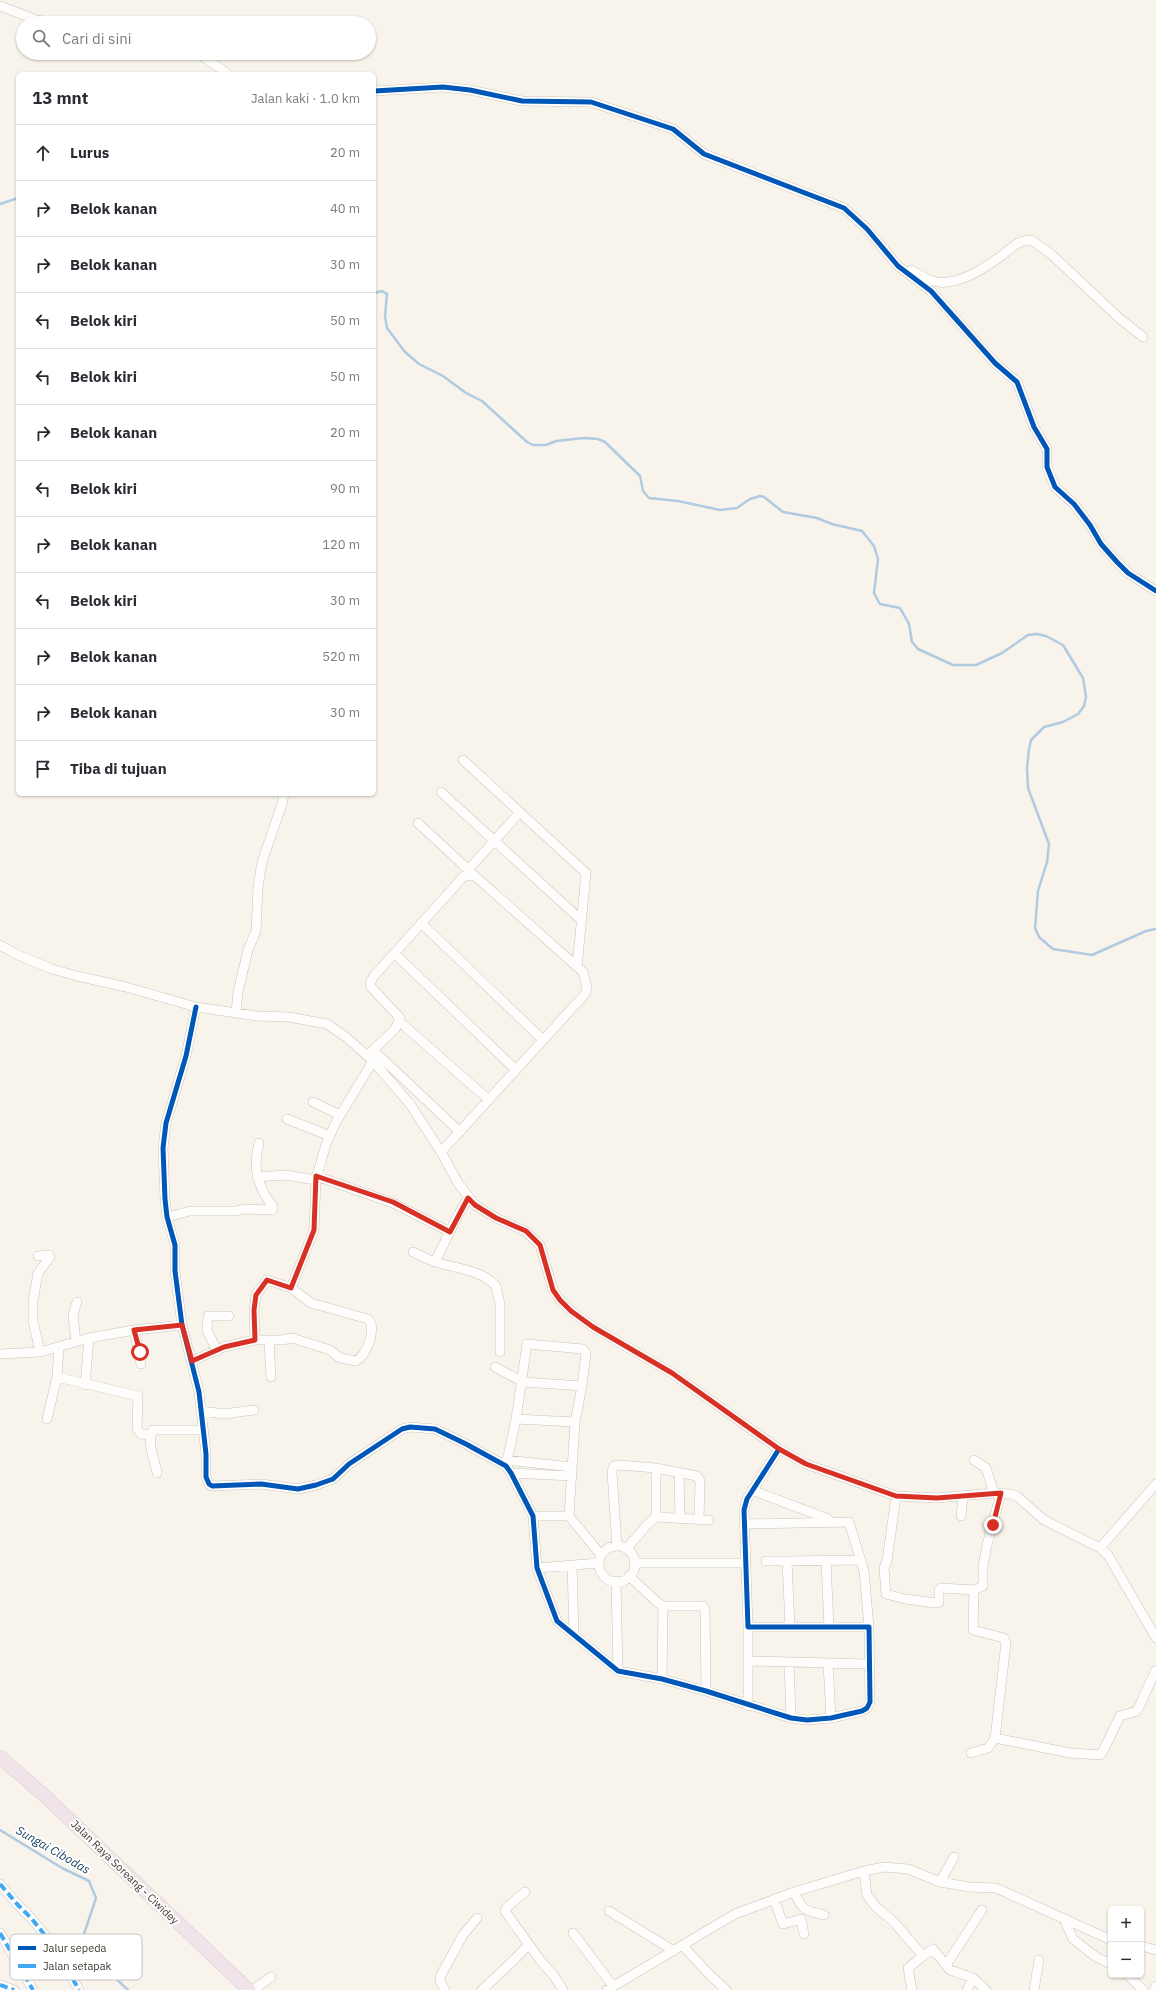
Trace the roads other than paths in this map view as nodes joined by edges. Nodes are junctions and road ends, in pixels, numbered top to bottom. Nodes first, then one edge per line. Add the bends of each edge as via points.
1 (0, 6) edge
2 (26, 16) edge
3 (208, 60) edge
4 (225, 72) edge
5 (376, 91) edge
6 (894, 260) junction
7 (1143, 336) dead end
8 (1156, 591) edge
9 (463, 760) dead end
10 (441, 792) dead end
11 (284, 796) edge
12 (520, 812) junction
13 (418, 823) dead end
14 (494, 840) junction
15 (471, 873) junction
16 (581, 920) junction
17 (421, 923) junction
18 (0, 945) edge
19 (394, 953) junction
20 (577, 967) junction
21 (196, 1007) junction
22 (236, 1012) junction
23 (400, 1022) junction
24 (543, 1040) junction
25 (371, 1056) junction
26 (516, 1070) junction
27 (489, 1100) junction
28 (313, 1102) dead end
29 (340, 1115) junction
30 (286, 1119) dead end
31 (460, 1132) junction
32 (330, 1136) junction
33 (259, 1143) dead end
34 (441, 1152) junction
35 (257, 1177) junction
36 (316, 1178) junction
37 (468, 1198) junction
38 (167, 1218) junction
39 (450, 1232) junction
40 (413, 1252) dead end
41 (38, 1256) dead end
42 (435, 1262) junction
43 (291, 1288) junction
44 (77, 1302) dead end
45 (229, 1316) dead end
46 (182, 1325) junction
47 (134, 1330) junction
48 (89, 1338) junction
49 (255, 1340) junction
50 (270, 1340) junction
51 (76, 1342) junction
52 (59, 1347) junction
53 (218, 1351) junction
54 (40, 1352) junction
55 (500, 1352) dead end
56 (0, 1354) edge
57 (192, 1361) junction
58 (141, 1364) dead end
59 (495, 1367) dead end
60 (271, 1376) dead end
61 (57, 1377) junction
62 (523, 1382) junction
63 (85, 1385) junction
64 (582, 1386) junction
65 (254, 1410) dead end
66 (201, 1412) junction
67 (46, 1419) dead end
68 (516, 1419) junction
69 (575, 1422) junction
70 (202, 1430) junction
71 (150, 1435) junction
72 (779, 1449) junction
73 (974, 1460) dead end
74 (508, 1466) junction
75 (656, 1468) junction
76 (572, 1471) junction
77 (679, 1472) junction
78 (157, 1473) dead end
79 (1156, 1484) edge
80 (752, 1490) junction
81 (998, 1493) junction
82 (896, 1496) junction
83 (963, 1497) junction
84 (533, 1516) junction
85 (569, 1516) junction
86 (961, 1516) dead end
87 (656, 1518) junction
88 (680, 1518) junction
89 (832, 1521) junction
90 (744, 1524) junction
91 (617, 1546) junction
92 (1100, 1548) junction
93 (626, 1549) junction
94 (600, 1559) junction
95 (861, 1560) junction
96 (766, 1561) dead end
97 (788, 1561) junction
98 (826, 1561) junction
99 (634, 1563) junction
100 (746, 1563) junction
101 (572, 1565) junction
102 (537, 1568) junction
103 (629, 1576) junction
104 (616, 1581) junction
105 (974, 1590) junction
106 (663, 1606) junction
107 (748, 1627) junction
108 (790, 1627) junction
109 (829, 1627) junction
110 (869, 1627) junction
111 (574, 1635) junction
112 (1156, 1638) edge
113 (748, 1661) junction
114 (789, 1663) junction
115 (828, 1663) junction
116 (870, 1664) junction
117 (1156, 1670) edge
118 (618, 1671) junction
119 (662, 1679) junction
120 (706, 1691) junction
121 (748, 1706) junction
122 (791, 1718) junction
123 (831, 1718) junction
124 (995, 1738) junction
125 (971, 1753) dead end
126 (0, 1757) edge
127 (954, 1857) dead end
128 (864, 1871) junction
129 (940, 1882) junction
130 (0, 1884) edge
131 (526, 1892) dead end
132 (794, 1892) junction
133 (774, 1899) junction
134 (982, 1910) dead end
135 (609, 1911) dead end
136 (824, 1915) dead end
137 (477, 1918) dead end
138 (1064, 1920) junction
139 (0, 1933) edge
140 (573, 1933) dead end
141 (44, 1934) edge
142 (804, 1934) dead end
143 (1108, 1939) edge
144 (528, 1945) junction
145 (683, 1946) junction
146 (1144, 1947) edge
147 (1156, 1950) edge
148 (10, 1951) edge
149 (674, 1951) junction
150 (923, 1956) junction
151 (1039, 1960) dead end
152 (1108, 1963) edge
153 (946, 1965) junction
154 (271, 1977) dead end
155 (973, 1978) junction
156 (1131, 1978) edge
157 (26, 1980) edge
158 (73, 1980) edge
159 (0, 1985) edge
160 (1156, 1986) edge
161 (610, 1988) edge
162 (14, 1990) edge
163 (32, 1990) edge
164 (78, 1990) edge
165 (249, 1990) edge
166 (253, 1990) edge
167 (444, 1990) edge
168 (482, 1990) edge
169 (563, 1990) edge
170 (726, 1990) edge
171 (912, 1990) edge
172 (967, 1990) edge
173 (986, 1990) edge
174 (1034, 1990) edge
175 (1143, 1990) edge
176 (1154, 1990) edge

1 - 2 street
3 - 4 street
5 - 6 street via 443,87 522,100 591,102 673,130 704,154 844,208 860,221
6 - 7 street via 927,279 942,283 983,270 1019,242 1031,240 1051,254 1119,318
6 - 8 street via 931,291 995,363 1017,382 1034,427 1047,449 1047,467 1055,487 1074,504 1116,562
9 - 12 street
10 - 14 street
11 - 22 street via 262,862 256,931 248,950
12 - 14 street
12 - 16 street via 586,873
13 - 15 street
14 - 15 street
14 - 16 street
15 - 17 street via 459,880
15 - 20 street
16 - 20 street
17 - 19 street
17 - 24 street
18 - 21 street via 52,969
19 - 23 street via 370,983 375,994 396,1011
19 - 26 street
20 - 24 street via 587,979 585,994
21 - 22 street
21 - 38 street via 186,1056 166,1122 163,1148
22 - 25 street via 327,1024
23 - 25 street
23 - 27 street
24 - 26 street
25 - 29 street
25 - 31 street
25 - 34 street via 410,1104
26 - 27 street
27 - 31 street
28 - 29 street
29 - 32 street
30 - 32 street
31 - 34 street
32 - 36 street
33 - 35 street via 255,1163
34 - 37 street
35 - 36 street via 285,1175
35 - 38 street via 262,1192 273,1207 272,1210 190,1211
36 - 39 street via 393,1202
36 - 43 street via 314,1230
37 - 39 street
37 - 72 street via 496,1218 526,1231 540,1245 553,1290 571,1311 593,1327 672,1373
38 - 46 street via 175,1245
39 - 42 street
40 - 42 street
41 - 54 street via 50,1257 38,1273 33,1306 33,1321
42 - 55 street via 482,1275 496,1286 500,1304
43 - 49 street via 267,1280 258,1291 254,1310
43 - 50 street via 311,1302 368,1319 372,1326 365,1353 354,1361 340,1358 330,1350 292,1338
44 - 51 street via 73,1316
45 - 53 street via 208,1316 207,1330
46 - 47 street
46 - 57 street
47 - 48 street
47 - 58 street
48 - 51 street
48 - 63 street
49 - 50 street
49 - 53 street via 224,1347
50 - 60 street
51 - 52 street
52 - 54 street
52 - 61 street
53 - 57 street
54 - 56 street
57 - 66 street
59 - 62 street
61 - 63 street
61 - 67 street
62 - 64 street
62 - 64 street via 525,1347 530,1344 585,1350
62 - 68 street
63 - 71 street via 138,1396 137,1429 141,1434
64 - 69 street
65 - 66 street via 224,1414
66 - 70 street
68 - 69 street
68 - 74 street
69 - 76 street
70 - 71 street via 152,1430
70 - 74 street via 206,1477 212,1486 261,1484 298,1489 316,1485 333,1479 374,1447 402,1429 410,1427 435,1429
71 - 78 street
72 - 80 street
72 - 82 street via 806,1464
73 - 81 street via 986,1468
74 - 76 street
74 - 76 street
74 - 84 street
75 - 77 street
75 - 87 street
75 - 91 street via 619,1465 613,1468
76 - 85 street
77 - 88 street
77 - 88 street via 698,1477 704,1519
79 - 92 street
80 - 89 street
80 - 90 street via 744,1510
81 - 83 street
81 - 92 street via 1018,1497 1041,1518
81 - 105 street via 987,1545 983,1586
82 - 83 street
82 - 105 street via 887,1561 884,1566 886,1594 936,1603 939,1602 941,1588
83 - 86 street
84 - 85 street
84 - 102 street
85 - 94 street
87 - 88 street
87 - 93 street
89 - 90 street
89 - 95 street via 849,1522
90 - 100 street
91 - 93 street
91 - 94 street via 608,1548
92 - 112 street via 1112,1560
93 - 99 street
94 - 101 street
94 - 104 street via 604,1576
95 - 98 street
95 - 110 street
96 - 97 street
97 - 98 street
97 - 108 street
98 - 109 street
99 - 100 street
99 - 103 street
100 - 107 street
101 - 102 street
101 - 111 street
102 - 111 street via 557,1621
103 - 104 street
103 - 106 street
104 - 118 street
105 - 124 street via 973,1630 1005,1640
106 - 119 street
106 - 120 street via 701,1605 705,1609
107 - 108 street
107 - 113 street
108 - 109 street
109 - 110 street
110 - 116 street
111 - 118 street
113 - 114 street
113 - 121 street
114 - 115 street
114 - 122 street
115 - 116 street
115 - 123 street
116 - 123 street via 870,1702 867,1708
117 - 124 street via 1137,1711 1120,1716 1100,1755 1070,1753
118 - 119 street
119 - 120 street
120 - 121 street
121 - 122 street
122 - 123 street
124 - 125 street via 988,1748
126 - 165 highway, Jalan Raya Soreang - Ciwidey via 46,1797
127 - 129 street
128 - 129 street via 898,1867 919,1872 931,1880
128 - 132 street
128 - 150 street via 867,1895
129 - 138 street via 996,1888
130 - 141 street
131 - 144 street via 505,1911
132 - 133 street
132 - 136 street via 804,1910
133 - 142 street via 784,1924 801,1919
133 - 145 street via 735,1914
134 - 153 street
135 - 149 street
137 - 167 street via 463,1935 441,1975 440,1981
138 - 143 street
138 - 152 street via 1073,1939 1096,1957
139 - 148 street
140 - 161 street
144 - 168 street
144 - 169 street
145 - 149 street
145 - 170 street
146 - 147 street
149 - 161 street
150 - 153 street via 933,1949
150 - 171 street via 908,1968
151 - 174 street
153 - 155 street via 954,1972
154 - 166 street
155 - 172 street
155 - 173 street
156 - 175 street
157 - 163 street
158 - 164 street
159 - 162 street
160 - 176 street

